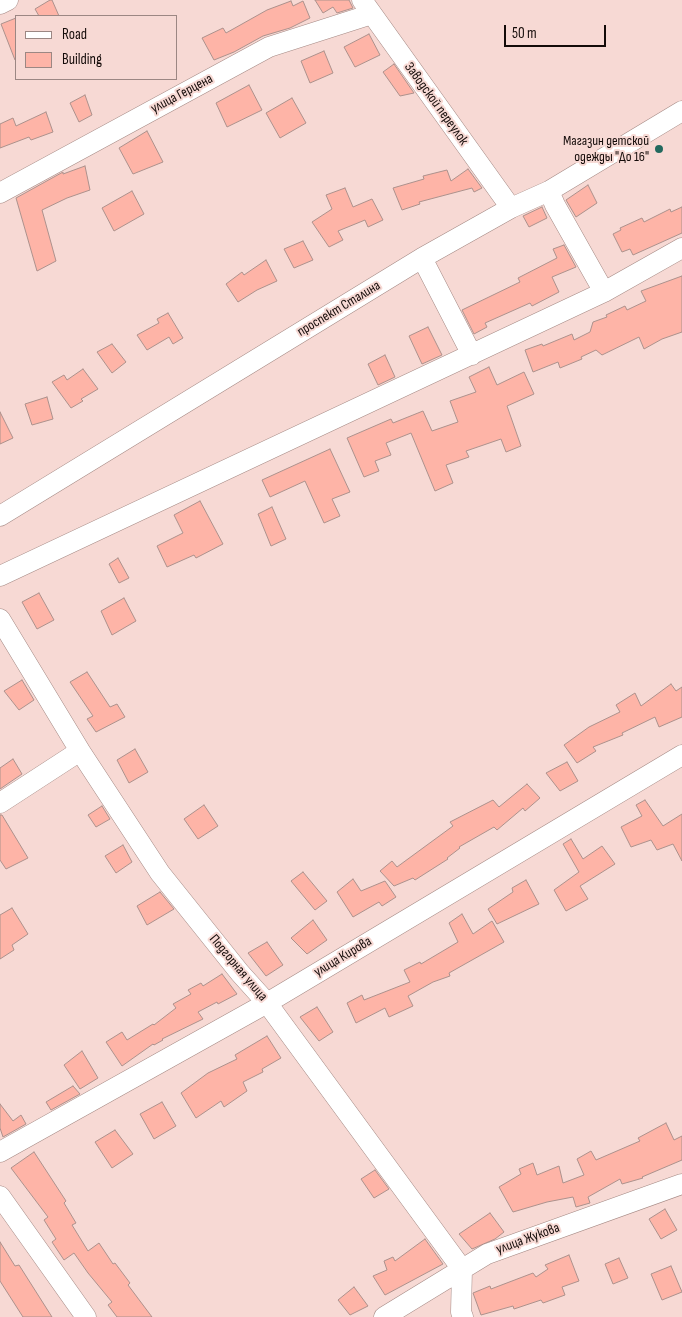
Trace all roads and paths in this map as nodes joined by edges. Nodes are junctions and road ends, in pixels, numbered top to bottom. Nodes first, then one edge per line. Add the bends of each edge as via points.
1 (8, 0) edge
2 (0, 4) edge
3 (367, 7) edge
4 (682, 111) edge
5 (549, 191) junction
6 (0, 193) edge
7 (511, 208) junction
8 (682, 248) edge
9 (422, 258) junction
10 (604, 292) junction
11 (472, 355) junction
12 (0, 516) edge
13 (0, 576) edge
14 (0, 619) edge
15 (80, 752) junction
16 (682, 754) edge
17 (0, 803) edge
18 (267, 1003) junction
19 (0, 1152) edge
20 (682, 1184) edge
21 (0, 1196) edge
22 (462, 1269) junction
23 (86, 1317) edge
24 (384, 1317) edge
25 (463, 1317) edge

1 - 2 street
3 - 6 street, улица Герцена via 268,47
3 - 7 street, Заводской переулок
4 - 5 street, проспект Сталина
5 - 7 street, проспект Сталина
5 - 10 street
7 - 9 street, проспект Сталина
8 - 10 street
9 - 11 street
9 - 12 street, проспект Сталина
10 - 11 street
11 - 13 street
14 - 15 street, Подгорная улица
15 - 17 street
15 - 18 street, Подгорная улица via 160,873
16 - 18 street, улица Кирова
18 - 19 street, улица Кирова
18 - 22 street, Подгорная улица
20 - 22 street, улица Жукова via 487,1254
21 - 23 street
22 - 24 street, улица Жукова
22 - 25 street

